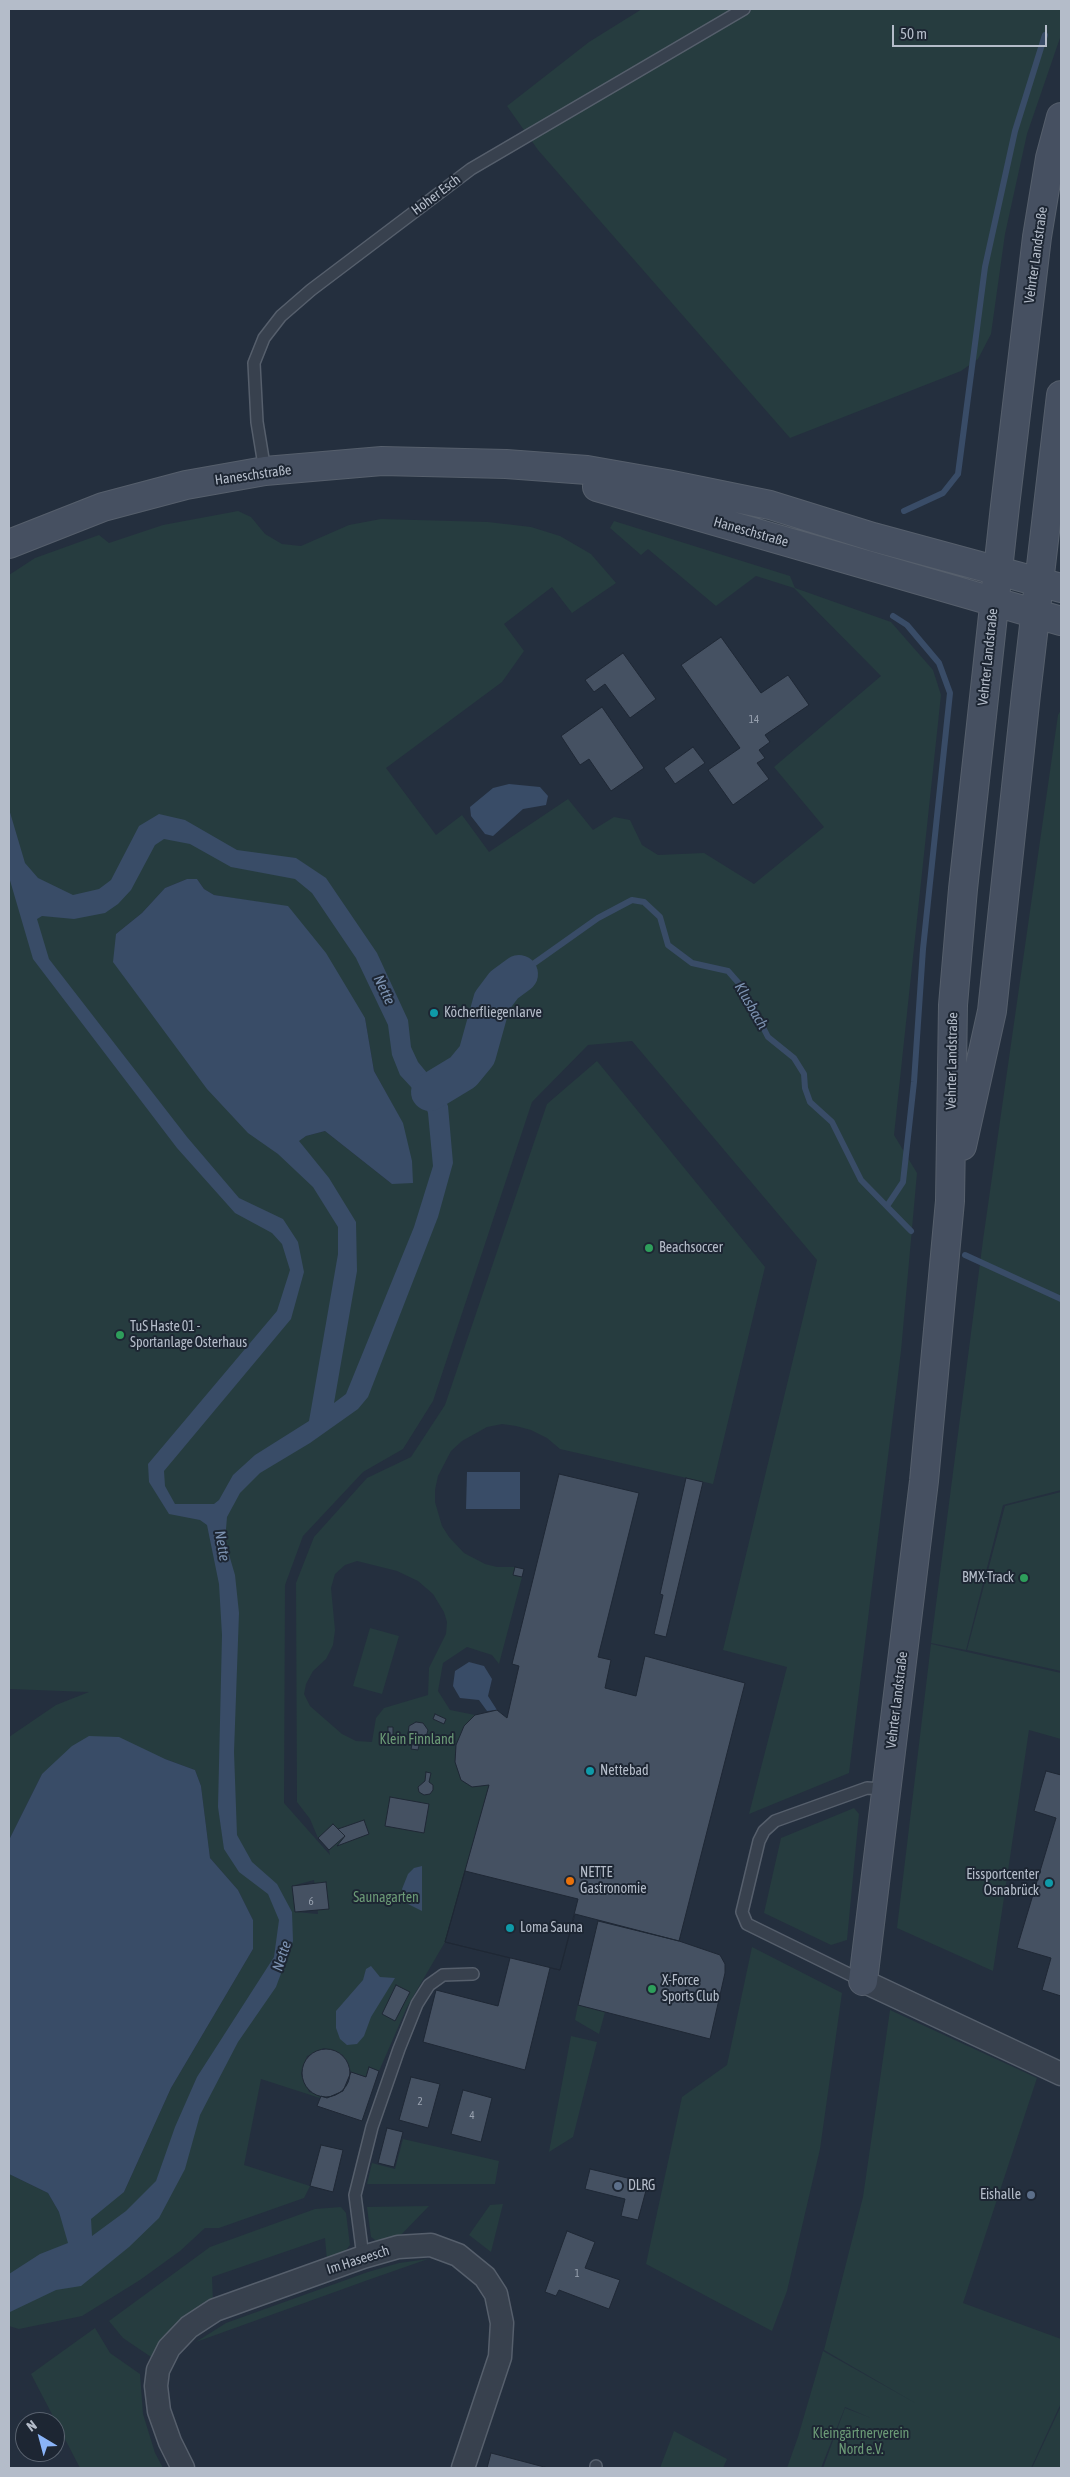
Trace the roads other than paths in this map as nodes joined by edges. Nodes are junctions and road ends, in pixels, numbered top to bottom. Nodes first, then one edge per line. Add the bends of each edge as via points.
1 (744, 9) edge
2 (1061, 117) edge
3 (1061, 395) edge
4 (506, 464) junction
5 (265, 471) junction
6 (9, 544) edge
7 (998, 570) junction
8 (1050, 585) edge
9 (994, 603) junction
10 (1049, 618) edge
11 (950, 1201) junction
12 (886, 1789) junction
13 (473, 1974) dead end
14 (863, 1981) junction
15 (1061, 2074) edge
16 (363, 2257) junction
17 (183, 2468) edge
18 (463, 2468) edge

1 - 5 lane, Hoher Esch via 470,170 281,316 264,338 254,363 254,392
2 - 7 main road, Vehrter Landstraße via 1050,158 1037,237
3 - 8 main road, Vehrter Landstraße
4 - 5 main road, Haneschstraße via 382,461
4 - 7 main road, Haneschstraße via 587,470 770,506
4 - 9 main road, Haneschstraße via 597,487
5 - 6 main road, Haneschstraße via 186,485 104,507
7 - 8 main road, Haneschstraße
7 - 9 main road, Vehrter Landstraße
8 - 10 main road, Vehrter Landstraße
9 - 10 main road, Haneschstraße
9 - 11 main road, Vehrter Landstraße via 953,1005
10 - 11 main road, Vehrter Landstraße via 992,1011
11 - 12 main road, Vehrter Landstraße via 924,1481
12 - 14 main road, Vehrter Landstraße
12 - 14 lane via 867,1788 775,1821 764,1831 759,1842 742,1912 748,1924
13 - 16 lane via 443,1974 429,1984 399,2049 372,2127 355,2195
14 - 15 street
16 - 17 street, Im Haseesch via 216,2310 189,2327 169,2348 158,2370 156,2386 159,2411
16 - 18 street, Im Haseesch via 398,2247 430,2245 458,2255 478,2270 496,2294 502,2323 500,2357

